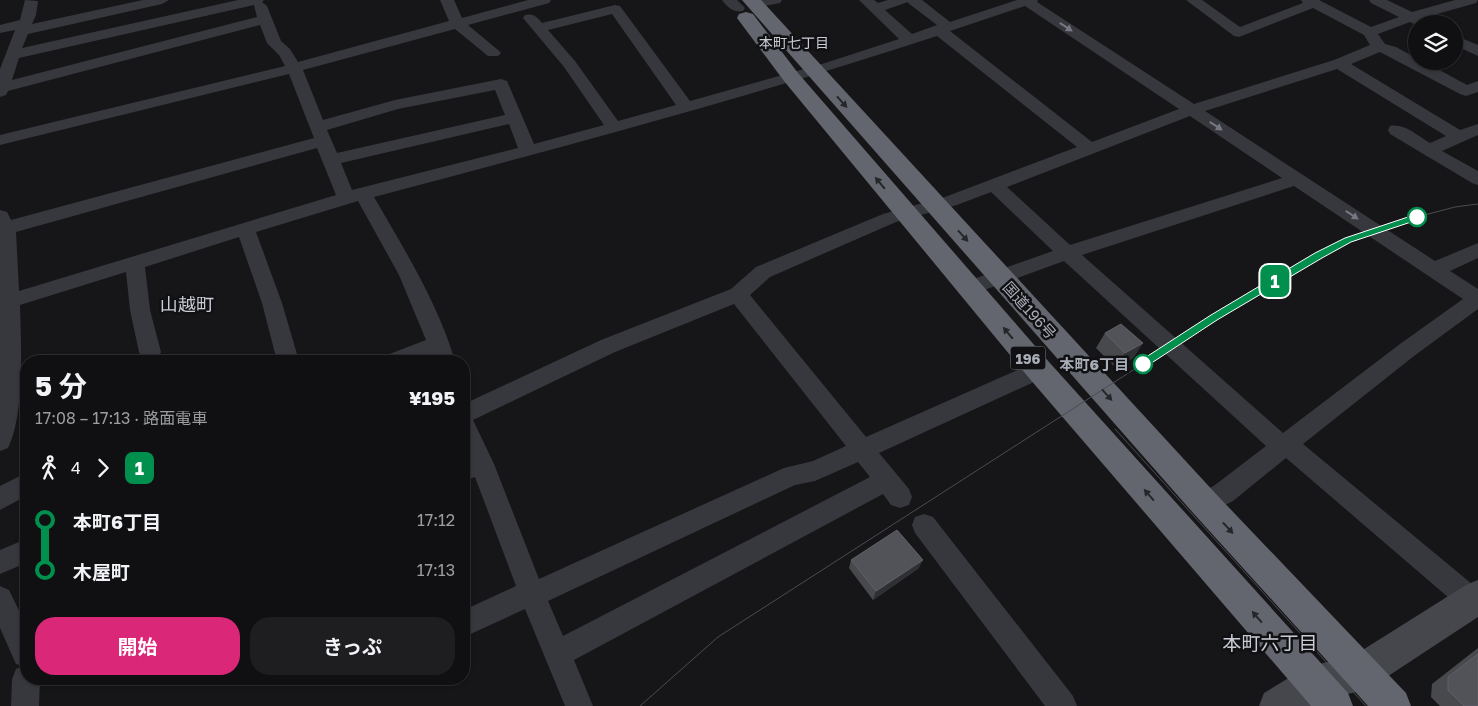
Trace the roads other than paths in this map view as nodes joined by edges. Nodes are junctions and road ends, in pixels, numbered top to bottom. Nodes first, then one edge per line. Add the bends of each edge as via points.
1 (99, 0) edge
2 (162, 0) edge
3 (258, 0) edge
4 (447, 0) edge
5 (902, 0) edge
6 (913, 0) edge
7 (1028, 0) edge
8 (1193, 0) edge
9 (1376, 0) edge
10 (1471, 0) edge
11 (531, 2) edge
12 (747, 2) edge
13 (1311, 2) edge
14 (871, 4) edge
15 (1433, 15) edge
16 (1408, 16) edge
17 (27, 18) junction
18 (265, 19) junction
19 (457, 23) junction
20 (1408, 23) edge
21 (539, 28) junction
22 (942, 28) junction
23 (0, 29) edge
24 (1370, 32) junction
25 (908, 39) junction
26 (1463, 44) edge
27 (1379, 47) junction
28 (9, 51) edge
29 (1478, 51) edge
30 (493, 53) dead end
31 (1339, 63) junction
32 (294, 68) junction
33 (803, 74) junction
34 (1478, 86) edge
35 (1, 89) edge
36 (687, 108) junction
37 (1192, 110) junction
38 (514, 118) junction
39 (614, 128) junction
40 (1478, 129) edge
41 (1396, 130) dead end
42 (320, 134) junction
43 (1459, 137) junction
44 (0, 142) edge
45 (1089, 148) junction
46 (1429, 150) junction
47 (528, 151) junction
48 (331, 160) junction
49 (1297, 179) junction
50 (1478, 179) edge
51 (993, 184) junction
52 (355, 196) junction
53 (934, 204) junction
54 (905, 213) junction
55 (3, 222) edge
56 (246, 229) junction
57 (1478, 250) edge
58 (1066, 253) junction
59 (135, 262) junction
60 (1433, 270) junction
61 (999, 276) junction
62 (969, 288) junction
63 (738, 294) junction
64 (1478, 299) edge
65 (5, 302) edge
66 (150, 352) dead end
67 (441, 353) edge
68 (286, 355) edge
69 (1039, 370) junction
70 (470, 411) edge
71 (0, 442) edge
72 (1284, 445) junction
73 (862, 450) junction
74 (470, 453) edge
75 (473, 468) edge
76 (20, 487) edge
77 (0, 499) edge
78 (1205, 504) junction
79 (924, 525) dead end
80 (20, 554) edge
81 (0, 562) edge
82 (532, 594) junction
83 (0, 599) edge
84 (1475, 599) edge
85 (470, 621) edge
86 (20, 641) edge
87 (557, 654) junction
88 (1360, 673) junction
89 (26, 685) edge
90 (1330, 698) edge
91 (25, 706) edge
92 (579, 706) edge
93 (1063, 706) edge
94 (1277, 706) edge
95 (1393, 706) edge

1 - 17 street
2 - 17 street
3 - 18 street
3 - 28 street
4 - 19 street
5 - 14 street
6 - 22 street
7 - 22 street
7 -> 37 street
8 - 13 street via 1239,33
9 - 16 street
10 - 15 street
11 - 19 street
11 - 21 street
12 - 33 highway, 国道196号 / 196
13 - 24 street
14 - 25 street
17 - 23 street
17 - 28 street
18 - 32 street via 274,43 285,52
18 - 35 street
19 - 30 street
19 - 32 street
20 - 24 street
21 - 36 street via 615,9
21 - 39 street via 570,64
22 - 25 street
22 - 45 street
24 - 27 street
25 - 33 street
26 - 29 street
27 - 31 street
27 - 34 street via 1391,50 1466,91
28 - 35 street
31 - 37 street
31 - 43 street
32 - 42 street
32 - 44 street
33 - 36 street
33 -> 53 highway, 国道196号 / 196
54 -> 33 highway, 国道196号 / 196
36 - 39 street
37 - 45 street
37 -> 49 street
38 - 42 street via 501,84 395,105
38 - 47 street
38 - 48 street
39 - 47 street
40 - 43 street
41 - 46 street
42 - 48 street
42 - 55 street
43 - 46 street
45 - 51 street
46 - 50 street
47 - 52 street
48 - 52 street
49 - 58 street
49 -> 60 street
51 - 53 street
51 - 58 street
52 - 56 street
52 - 67 street via 403,263
53 - 54 street
53 -> 61 highway, 国道196号 / 196
54 - 62 highway, 国道196号 / 196
54 - 63 street via 763,272
55 - 65 street
56 - 59 street
56 - 68 street
57 - 60 street
58 - 61 street
58 - 72 street
59 - 65 street
59 - 66 street via 140,310
60 - 64 street
61 - 62 street
61 -> 78 highway, 国道196号 / 196
69 -> 62 highway, 国道196号 / 196
63 - 70 street via 608,346
63 - 73 street
64 - 72 street
65 - 71 street via 10,377
69 - 73 street
90 -> 69 highway, 国道196号 / 196
72 - 78 street via 1224,493
72 - 84 street
73 - 82 street via 815,471 792,475
73 - 87 street via 893,489
74 - 75 street
75 - 82 street
76 - 77 street
78 -> 88 highway, 国道196号 / 196
79 - 93 street
80 - 81 street
82 - 85 street
82 - 87 street
83 - 86 street
84 - 88 main road
87 - 92 street
88 - 90 main road
88 - 95 highway, 国道196号 / 196
89 - 91 street
90 - 94 main road

